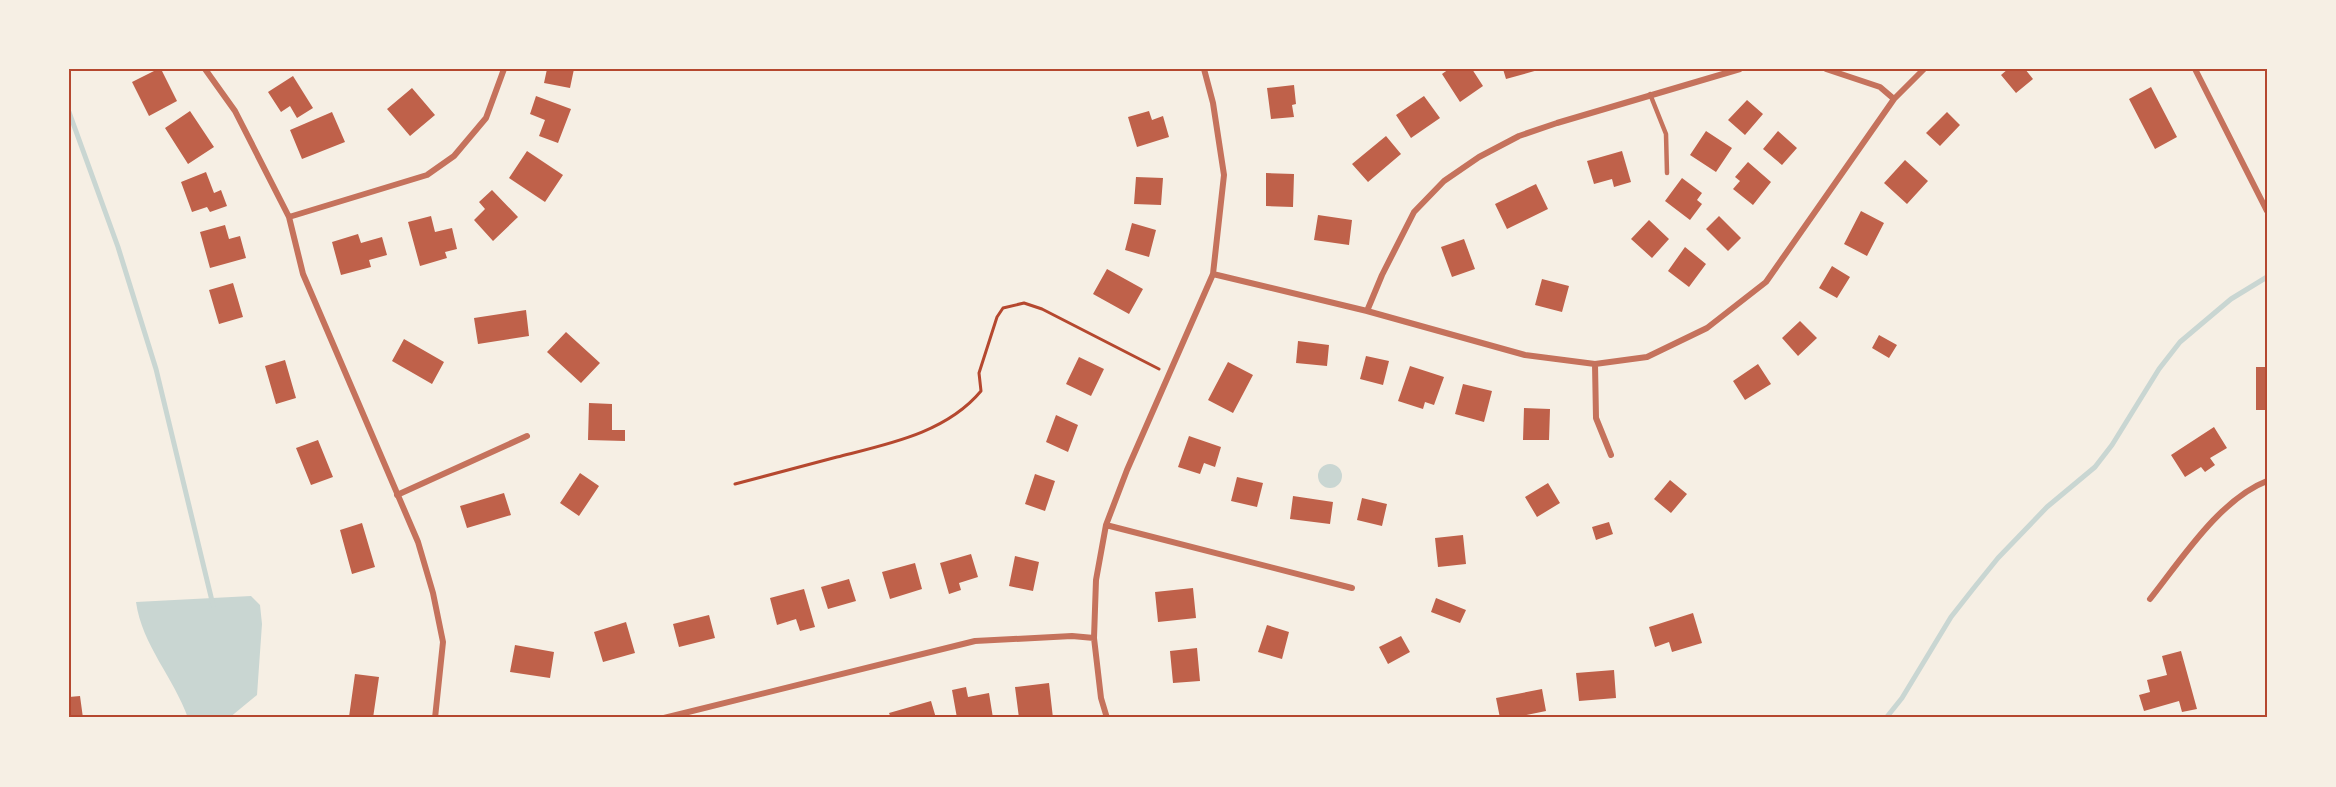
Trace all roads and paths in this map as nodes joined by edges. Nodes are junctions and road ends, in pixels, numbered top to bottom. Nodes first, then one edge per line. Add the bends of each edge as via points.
1 (206, 69) edge
2 (504, 69) edge
3 (1204, 69) edge
4 (1740, 69) edge
5 (1826, 69) edge
6 (1924, 69) edge
7 (2195, 69) edge
8 (1650, 94) junction
9 (1894, 99) junction
10 (1667, 173) dead end
11 (2267, 212) edge
12 (289, 217) junction
13 (1213, 274) junction
14 (1367, 311) junction
15 (1595, 364) junction
16 (1170, 374) junction
17 (527, 436) dead end
18 (1611, 455) dead end
19 (2267, 481) edge
20 (735, 484) dead end
21 (397, 495) junction
22 (1106, 525) junction
23 (1352, 588) dead end
24 (2150, 599) dead end
25 (1094, 638) junction
26 (435, 718) edge
27 (664, 718) edge
28 (1107, 718) edge

1 - 12 street via 236,111
2 - 12 street via 486,118 454,156 427,175
3 - 13 street via 1224,175
4 - 8 street
5 - 9 street via 1880,87
6 - 9 street
7 - 11 street
8 - 10 lane via 1666,134
8 - 14 street via 1519,136 1444,181 1414,212
9 - 15 street via 1766,282 1707,328 1647,357
12 - 21 street via 303,274
13 - 14 street
13 - 16 street
14 - 15 street via 1525,355
15 - 18 street via 1596,418
16 - 20 path via 1042,309 1024,303 1004,308 997,317 979,373 981,391 928,430
16 - 22 street
17 - 21 street
19 - 24 street via 2223,509
21 - 26 street via 418,542 434,593 443,642
22 - 23 street
22 - 25 street via 1096,580
25 - 27 street via 975,641
25 - 28 street

